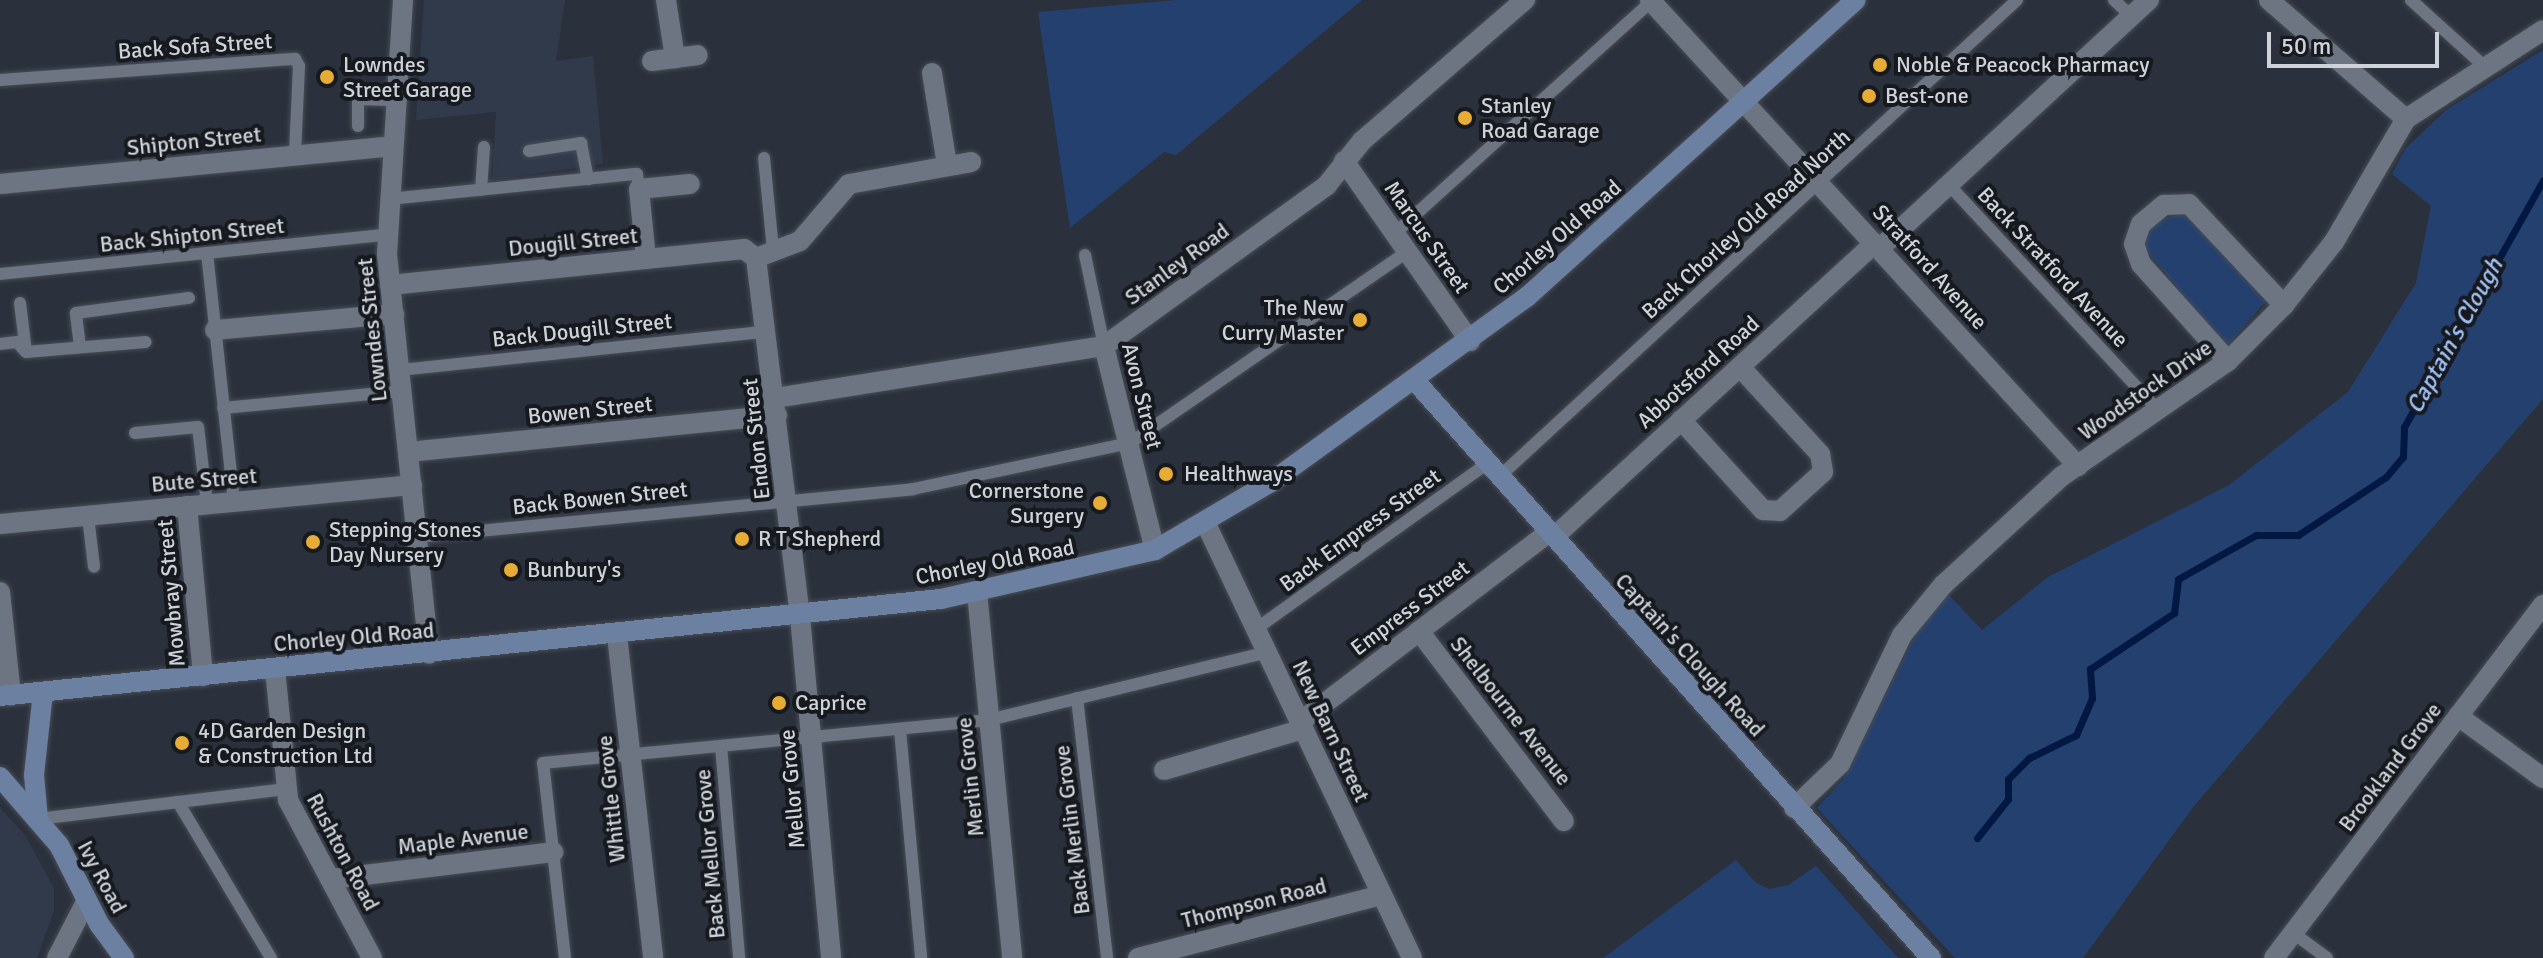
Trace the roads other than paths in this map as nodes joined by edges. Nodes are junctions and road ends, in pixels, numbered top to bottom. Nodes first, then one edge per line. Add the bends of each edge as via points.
1 (403, 0) edge
2 (666, 0) edge
3 (1525, 0) edge
4 (1856, 0) edge
5 (2017, 0) edge
6 (2114, 0) edge
7 (2149, 0) edge
8 (2269, 0) edge
9 (2411, 0) edge
10 (1650, 1) edge
11 (2131, 16) junction
12 (2543, 30) edge
13 (698, 55) dead end
14 (675, 58) junction
15 (652, 61) dead end
16 (2484, 66) junction
17 (932, 73) dead end
18 (0, 80) edge
19 (395, 100) junction
20 (1746, 101) junction
21 (938, 109) junction
22 (916, 112) dead end
23 (2406, 119) junction
24 (358, 126) dead end
25 (392, 146) junction
26 (484, 147) dead end
27 (529, 151) dead end
28 (295, 155) junction
29 (764, 158) dead end
30 (1344, 161) junction
31 (971, 162) dead end
32 (947, 165) junction
33 (588, 179) junction
34 (1821, 183) junction
35 (0, 184) edge
36 (690, 184) dead end
37 (1949, 185) junction
38 (639, 189) junction
39 (481, 190) junction
40 (389, 199) junction
41 (1395, 233) junction
42 (387, 235) junction
43 (1878, 246) junction
44 (1407, 252) junction
45 (207, 253) junction
46 (765, 253) junction
47 (1085, 255) dead end
48 (646, 259) junction
49 (0, 274) edge
50 (390, 285) junction
51 (189, 298) dead end
52 (20, 303) dead end
53 (2284, 305) junction
54 (394, 314) junction
55 (215, 330) junction
56 (768, 331) junction
57 (1470, 341) junction
58 (146, 342) dead end
59 (0, 344) edge
60 (1104, 346) junction
61 (80, 347) junction
62 (26, 352) junction
63 (2228, 361) junction
64 (1740, 367) junction
65 (400, 370) junction
66 (1416, 382) junction
67 (402, 391) junction
68 (776, 406) junction
69 (223, 408) junction
70 (2160, 412) junction
71 (1681, 420) junction
72 (135, 433) dead end
73 (1130, 443) junction
74 (408, 452) junction
75 (2078, 466) junction
76 (1494, 470) junction
77 (412, 485) junction
78 (787, 499) junction
79 (234, 502) junction
80 (197, 505) junction
81 (88, 516) junction
82 (0, 524) edge
83 (1206, 524) junction
84 (1551, 534) junction
85 (417, 537) junction
86 (1155, 550) junction
87 (94, 567) dead end
88 (0, 592) edge
89 (977, 592) junction
90 (2543, 605) edge
91 (800, 616) junction
92 (1256, 629) junction
93 (1419, 631) junction
94 (617, 635) junction
95 (1267, 652) junction
96 (429, 654) junction
97 (275, 669) junction
98 (203, 676) junction
99 (43, 692) junction
100 (5, 696) edge
101 (1077, 698) junction
102 (2458, 716) junction
103 (989, 720) junction
104 (1302, 726) junction
105 (900, 730) junction
106 (811, 738) junction
107 (721, 746) junction
108 (631, 754) junction
109 (1164, 770) dead end
110 (0, 777) edge
111 (2543, 778) edge
112 (286, 789) junction
113 (178, 802) junction
114 (1794, 808) junction
115 (38, 819) junction
116 (1564, 821) dead end
117 (553, 852) junction
118 (331, 879) junction
119 (1382, 895) junction
120 (87, 900) junction
121 (2293, 933) junction
122 (1212, 939) junction
123 (57, 958) edge
124 (124, 958) edge
125 (271, 958) edge
126 (372, 958) edge
127 (565, 958) edge
128 (653, 958) edge
129 (739, 958) edge
130 (831, 958) edge
131 (921, 958) edge
132 (1012, 958) edge
133 (1107, 958) edge
134 (1138, 958) edge
135 (1222, 958) edge
136 (1412, 958) edge
137 (1931, 958) edge
138 (2274, 958) edge
139 (2327, 958) edge

1 - 19 street, Lowndes Street
2 - 14 street
3 - 30 street, Stanley Road
4 - 20 main road, Chorley Old Road
5 - 34 lane, Back Chorley Old Road North
6 - 11 lane
7 - 11 street, Abbotsford Road
8 - 23 street
9 - 16 lane
10 - 20 street, Stratford Avenue
10 - 41 lane
11 - 37 street, Abbotsford Road
12 - 16 street, Woodstock Drive
13 - 14 street
14 - 15 street
16 - 23 street, Woodstock Drive
17 - 21 street
18 - 28 lane, Back Sofa Street via 295,59
19 - 24 lane via 358,99
19 - 25 street, Lowndes Street
20 - 34 street, Stratford Avenue
20 - 57 main road, Chorley Old Road via 1585,247
21 - 22 street
21 - 32 street
23 - 53 street, Woodstock Drive via 2345,226
25 - 28 street, Shipton Street
25 - 40 street, Lowndes Street
26 - 39 lane
27 - 33 lane via 581,143
28 - 35 street, Shipton Street
29 - 46 lane, Endon Street
30 - 41 street, Marcus Street
30 - 60 street, Stanley Road via 1316,194
31 - 32 street
32 - 46 street via 849,184 800,241
33 - 38 lane via 637,174
33 - 39 lane
34 - 43 street, Stratford Avenue
34 - 76 lane, Back Chorley Old Road North
36 - 38 street
37 - 43 street, Abbotsford Road
37 - 70 lane, Back Stratford Avenue
38 - 48 street
39 - 40 lane
40 - 42 street, Lowndes Street
41 - 44 street, Marcus Street
42 - 45 lane, Back Shipton Street
42 - 50 street, Lowndes Street
43 - 64 street, Abbotsford Road
43 - 75 street, Stratford Avenue
44 - 57 street, Marcus Street
44 - 73 lane
45 - 49 lane, Back Shipton Street
45 - 55 lane
46 - 48 street, Dougill Street via 744,249
46 - 56 street, Endon Street
47 - 60 lane, Avon Street
48 - 50 street, Dougill Street
50 - 54 street, Lowndes Street
51 - 61 lane via 76,313
52 - 62 lane
53 - 63 street, Woodstock Drive
53 - 63 street via 2189,204 2164,205 2141,224 2134,244 2141,264
54 - 55 street
54 - 65 street, Lowndes Street
55 - 69 lane
56 - 65 lane, Back Dougill Street
56 - 68 street, Endon Street
57 - 66 main road, Chorley Old Road
58 - 61 lane
59 - 62 lane via 17,342
60 - 68 street, Stanley Road
60 - 73 street, Avon Street
61 - 62 lane
63 - 70 street, Woodstock Drive
64 - 71 street, Abbotsford Road
64 - 71 street via 1820,454 1823,472 1780,511 1763,510
65 - 67 street, Lowndes Street
66 - 76 main road, Captain's Clough Road
66 - 83 main road, Chorley Old Road
67 - 69 lane
67 - 74 street, Lowndes Street
68 - 74 street, Bowen Street
68 - 78 street, Endon Street
69 - 79 lane
70 - 75 street, Woodstock Drive
71 - 84 street, Abbotsford Road
72 - 80 lane via 198,427
73 - 78 lane, Back Bowen Street via 913,489
73 - 86 street, Avon Street
74 - 77 street, Lowndes Street
75 - 114 street, Woodstock Drive via 1990,541 1920,612 1902,635 1840,764
76 - 84 main road, Captain's Clough Road
76 - 92 lane, Back Empress Street
77 - 79 street, Bute Street
77 - 85 street, Lowndes Street
78 - 85 lane, Back Bowen Street
78 - 91 street, Endon Street
79 - 80 street, Bute Street
80 - 81 street, Bute Street
80 - 98 street, Mowbray Street
81 - 82 street, Bute Street
81 - 87 lane
83 - 86 main road, Chorley Old Road
83 - 92 street, New Barn Street
84 - 93 street, Empress Street
84 - 114 main road, Captain's Clough Road
85 - 96 street, Lowndes Street
86 - 89 main road, Chorley Old Road
88 - 100 street
89 - 91 main road, Chorley Old Road
89 - 103 street, Merlin Grove
90 - 102 street, Brookland Grove
91 - 94 main road, Chorley Old Road
91 - 106 street, Mellor Grove
92 - 95 street, New Barn Street
93 - 104 street, Empress Street
93 - 116 street, Shelbourne Avenue
94 - 96 main road, Chorley Old Road
94 - 108 street, Whittle Grove
95 - 101 lane
95 - 104 street, New Barn Street
96 - 97 main road, Chorley Old Road
97 - 98 main road, Chorley Old Road
97 - 112 street, Rushton Road
98 - 99 main road, Chorley Old Road
99 - 100 main road, Chorley Old Road
99 - 115 main road via 34,775
101 - 103 lane
101 - 133 lane, Back Merlin Grove
102 - 111 street
102 - 121 street, Brookland Grove
103 - 105 lane
103 - 132 street, Merlin Grove
104 - 109 street
104 - 119 street, New Barn Street
105 - 106 lane
105 - 131 lane
106 - 107 lane
106 - 130 street, Mellor Grove
107 - 108 lane
107 - 129 lane, Back Mellor Grove
108 - 117 lane via 543,763
108 - 128 street, Whittle Grove
110 - 115 main road, Ivy Road
112 - 113 lane
112 - 118 street, Rushton Road
113 - 115 lane
113 - 125 lane
114 - 137 main road, Captain's Clough Road
115 - 120 main road, Ivy Road via 66,857
117 - 118 street, Maple Avenue
117 - 127 lane
118 - 126 street, Rushton Road
119 - 122 street, Thompson Road
119 - 136 street, New Barn Street
120 - 123 street
120 - 124 main road, Ivy Road
121 - 138 street, Brookland Grove
121 - 139 lane
122 - 134 street, Thompson Road
122 - 135 street

